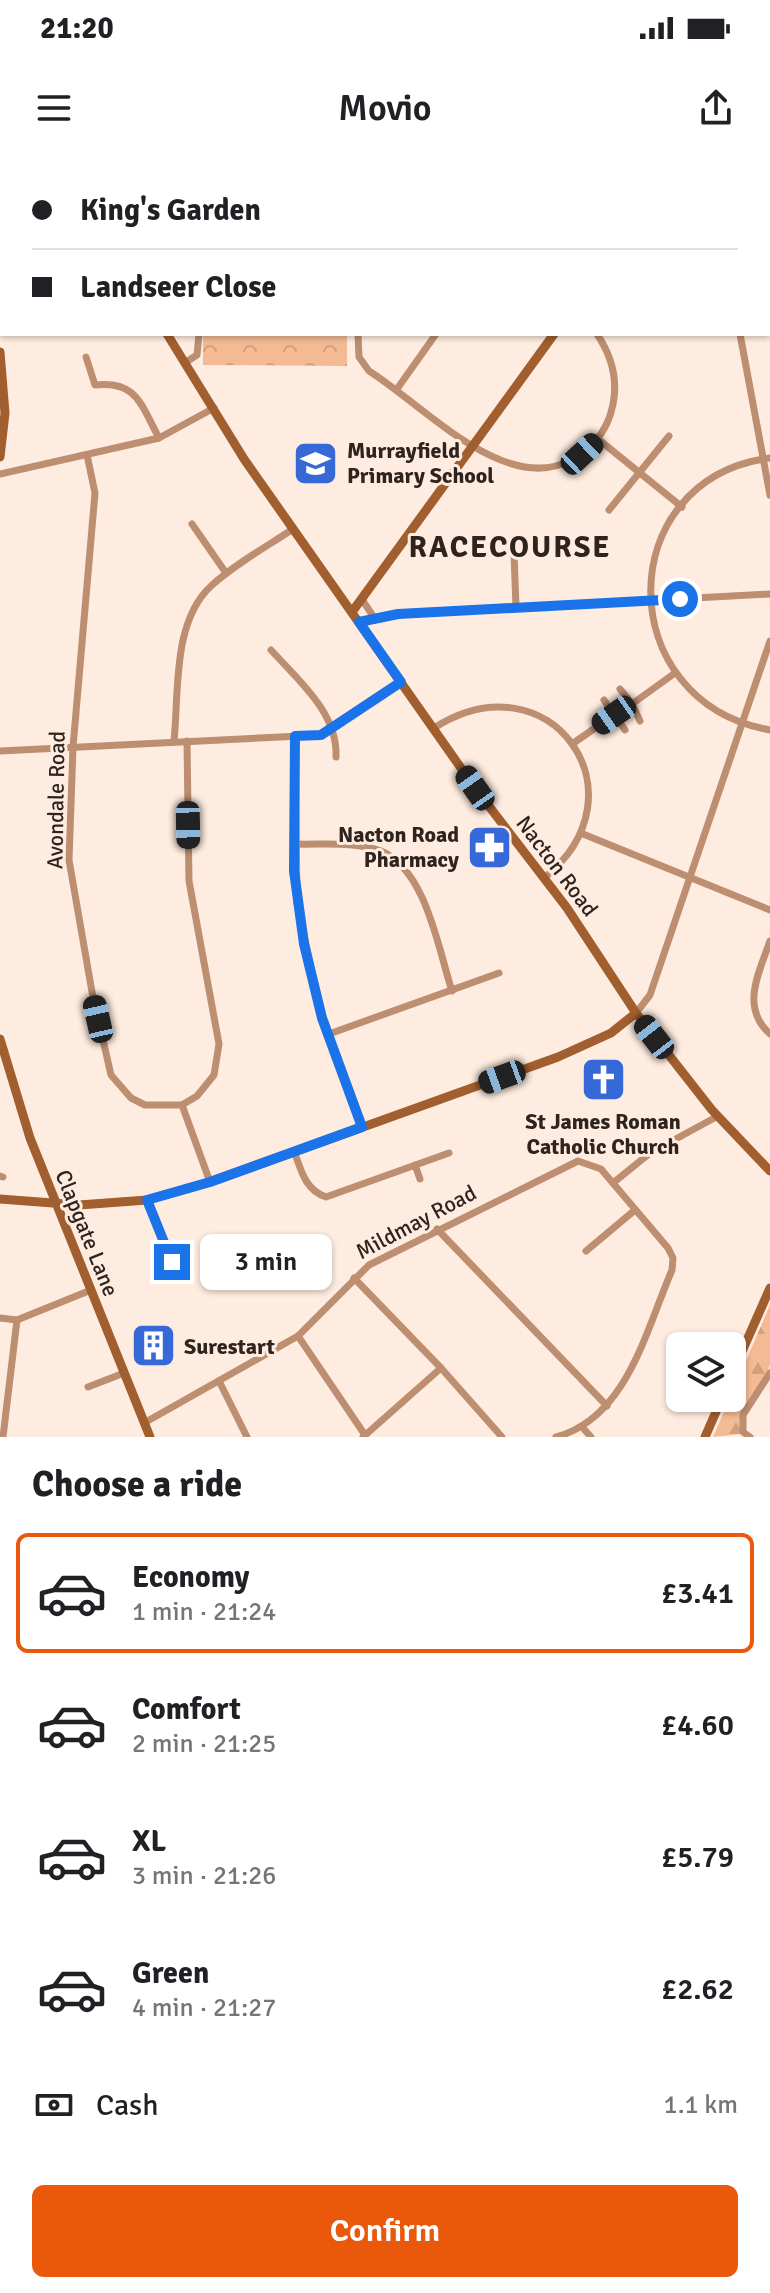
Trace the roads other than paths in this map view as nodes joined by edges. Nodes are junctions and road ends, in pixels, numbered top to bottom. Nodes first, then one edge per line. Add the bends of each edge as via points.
1 (168, 336) edge
2 (199, 336) edge
3 (358, 336) edge
4 (435, 336) edge
5 (553, 336) edge
6 (598, 336) edge
7 (740, 336) edge
8 (0, 352) edge
9 (86, 357) dead end
10 (186, 362) junction
11 (2, 378) edge
12 (397, 389) junction
13 (214, 408) junction
14 (669, 436) dead end
15 (159, 438) junction
16 (598, 439) junction
17 (474, 446) junction
18 (87, 455) junction
19 (0, 457) edge
20 (767, 459) edge
21 (639, 473) junction
22 (0, 474) edge
23 (770, 495) edge
24 (682, 507) junction
25 (609, 510) dead end
26 (192, 524) dead end
27 (293, 529) junction
28 (514, 554) dead end
29 (226, 573) junction
30 (770, 594) edge
31 (363, 601) junction
32 (648, 601) junction
33 (516, 607) junction
34 (352, 612) junction
35 (373, 616) junction
36 (359, 622) junction
37 (770, 641) edge
38 (271, 650) dead end
39 (675, 673) junction
40 (401, 682) junction
41 (620, 689) dead end
42 (604, 700) dead end
43 (632, 704) junction
44 (614, 715) junction
45 (640, 721) dead end
46 (743, 723) junction
47 (434, 728) junction
48 (333, 729) junction
49 (625, 730) dead end
50 (770, 730) edge
51 (295, 736) junction
52 (174, 741) junction
53 (187, 741) junction
54 (572, 744) junction
55 (73, 747) junction
56 (0, 751) edge
57 (336, 757) dead end
58 (583, 834) junction
59 (294, 844) junction
60 (544, 878) junction
61 (691, 879) junction
62 (770, 910) edge
63 (770, 941) edge
64 (499, 973) dead end
65 (452, 991) junction
66 (636, 1013) junction
67 (329, 1034) junction
68 (770, 1034) edge
69 (0, 1039) edge
70 (182, 1105) junction
71 (718, 1116) junction
72 (362, 1127) junction
73 (294, 1151) junction
74 (449, 1153) dead end
75 (415, 1165) junction
76 (770, 1171) edge
77 (420, 1179) dead end
78 (210, 1182) junction
79 (613, 1183) junction
80 (0, 1199) edge
81 (147, 1200) junction
82 (58, 1204) junction
83 (635, 1210) junction
84 (437, 1229) junction
85 (586, 1251) dead end
86 (172, 1262) dead end
87 (354, 1278) junction
88 (770, 1288) edge
89 (91, 1290) junction
90 (0, 1318) edge
91 (17, 1320) junction
92 (298, 1336) junction
93 (746, 1342) edge
94 (441, 1368) junction
95 (124, 1373) junction
96 (770, 1373) edge
97 (219, 1381) junction
98 (88, 1387) dead end
99 (607, 1406) junction
100 (716, 1412) edge
101 (144, 1423) junction
102 (583, 1428) junction
103 (364, 1436) edge
104 (3, 1437) edge
105 (150, 1437) edge
106 (247, 1437) edge
107 (502, 1437) edge
108 (556, 1437) edge
109 (591, 1437) edge
110 (705, 1437) edge
111 (750, 1437) edge

1 - 10 street, Nacton Road
2 - 10 street via 197,355
3 - 12 street via 362,364
4 - 12 street
5 - 17 street
6 - 16 street via 609,355 616,389 611,415
7 - 20 street
8 - 11 street
9 - 15 street via 95,385 117,382 127,387
10 - 13 street, Nacton Road
11 - 19 street
12 - 17 street
13 - 15 street
13 - 27 street, Nacton Road
14 - 21 street
15 - 18 street
16 - 17 street via 567,463 535,469 514,467
16 - 21 street
17 - 31 street
18 - 22 street
18 - 55 street, Avondale Road via 95,493
20 - 23 street
20 - 24 street via 724,473
21 - 24 street
21 - 25 street
24 - 32 street via 653,559
26 - 29 street
27 - 29 street
27 - 34 street, Nacton Road
28 - 33 street
29 - 52 street via 196,605 185,633
30 - 32 street
31 - 34 street
31 - 35 street
32 - 33 street
32 - 39 street
33 - 35 street
34 - 36 street, Nacton Road
35 - 36 street
36 - 40 street, Nacton Road
37 - 46 street
38 - 48 street via 319,704
39 - 43 street
39 - 46 street via 704,702
40 - 47 street, Nacton Road
40 - 48 street
41 - 43 street
42 - 44 street
43 - 45 street
44 - 49 street
44 - 54 street
46 - 50 street
46 - 61 street
47 - 54 street via 468,709 505,706 546,720
47 - 60 street, Nacton Road
48 - 51 street
48 - 57 street
51 - 53 street
51 - 59 street
52 - 53 street
52 - 55 street
53 - 70 street via 189,881 219,1044 214,1075
54 - 58 street via 588,790
55 - 56 street
55 - 70 street, Avondale Road via 69,860 111,1075 131,1098 145,1105
58 - 60 street
58 - 61 street
59 - 65 street via 365,847 397,861 417,886
59 - 67 street via 304,944
60 - 66 street, Nacton Road
61 - 62 street
61 - 66 street via 650,995
63 - 68 street via 752,1000 757,1018
64 - 65 street
65 - 67 street
66 - 71 street, Nacton Road
66 - 72 street via 590,1045
67 - 72 street
69 - 82 street, Clapgate Lane via 30,1138
70 - 78 street
71 - 76 street, Nacton Road
71 - 79 street via 650,1153
72 - 73 street
73 - 75 street via 310,1189 326,1197
73 - 78 street
74 - 75 street
75 - 77 street
78 - 81 street
79 - 83 street
79 - 84 street, Mildmay Road via 601,1169 578,1161
80 - 82 street
81 - 82 street
81 - 86 street
82 - 89 street, Clapgate Lane
83 - 85 street
83 - 99 street via 668,1248 672,1270 620,1389
84 - 87 street, Mildmay Road
84 - 99 street
87 - 92 street, Mildmay Road
87 - 94 street
88 - 93 street
89 - 91 street
89 - 95 street, Clapgate Lane
90 - 91 street
91 - 104 street
92 - 97 street, Mildmay Road
92 - 103 street
94 - 103 street
94 - 107 street
95 - 98 street
95 - 101 street, Clapgate Lane
96 - 111 street via 743,1415 743,1432
97 - 101 street, Mildmay Road
97 - 106 street
99 - 102 street
100 - 110 street
101 - 105 street, Clapgate Lane
102 - 108 street
102 - 109 street

